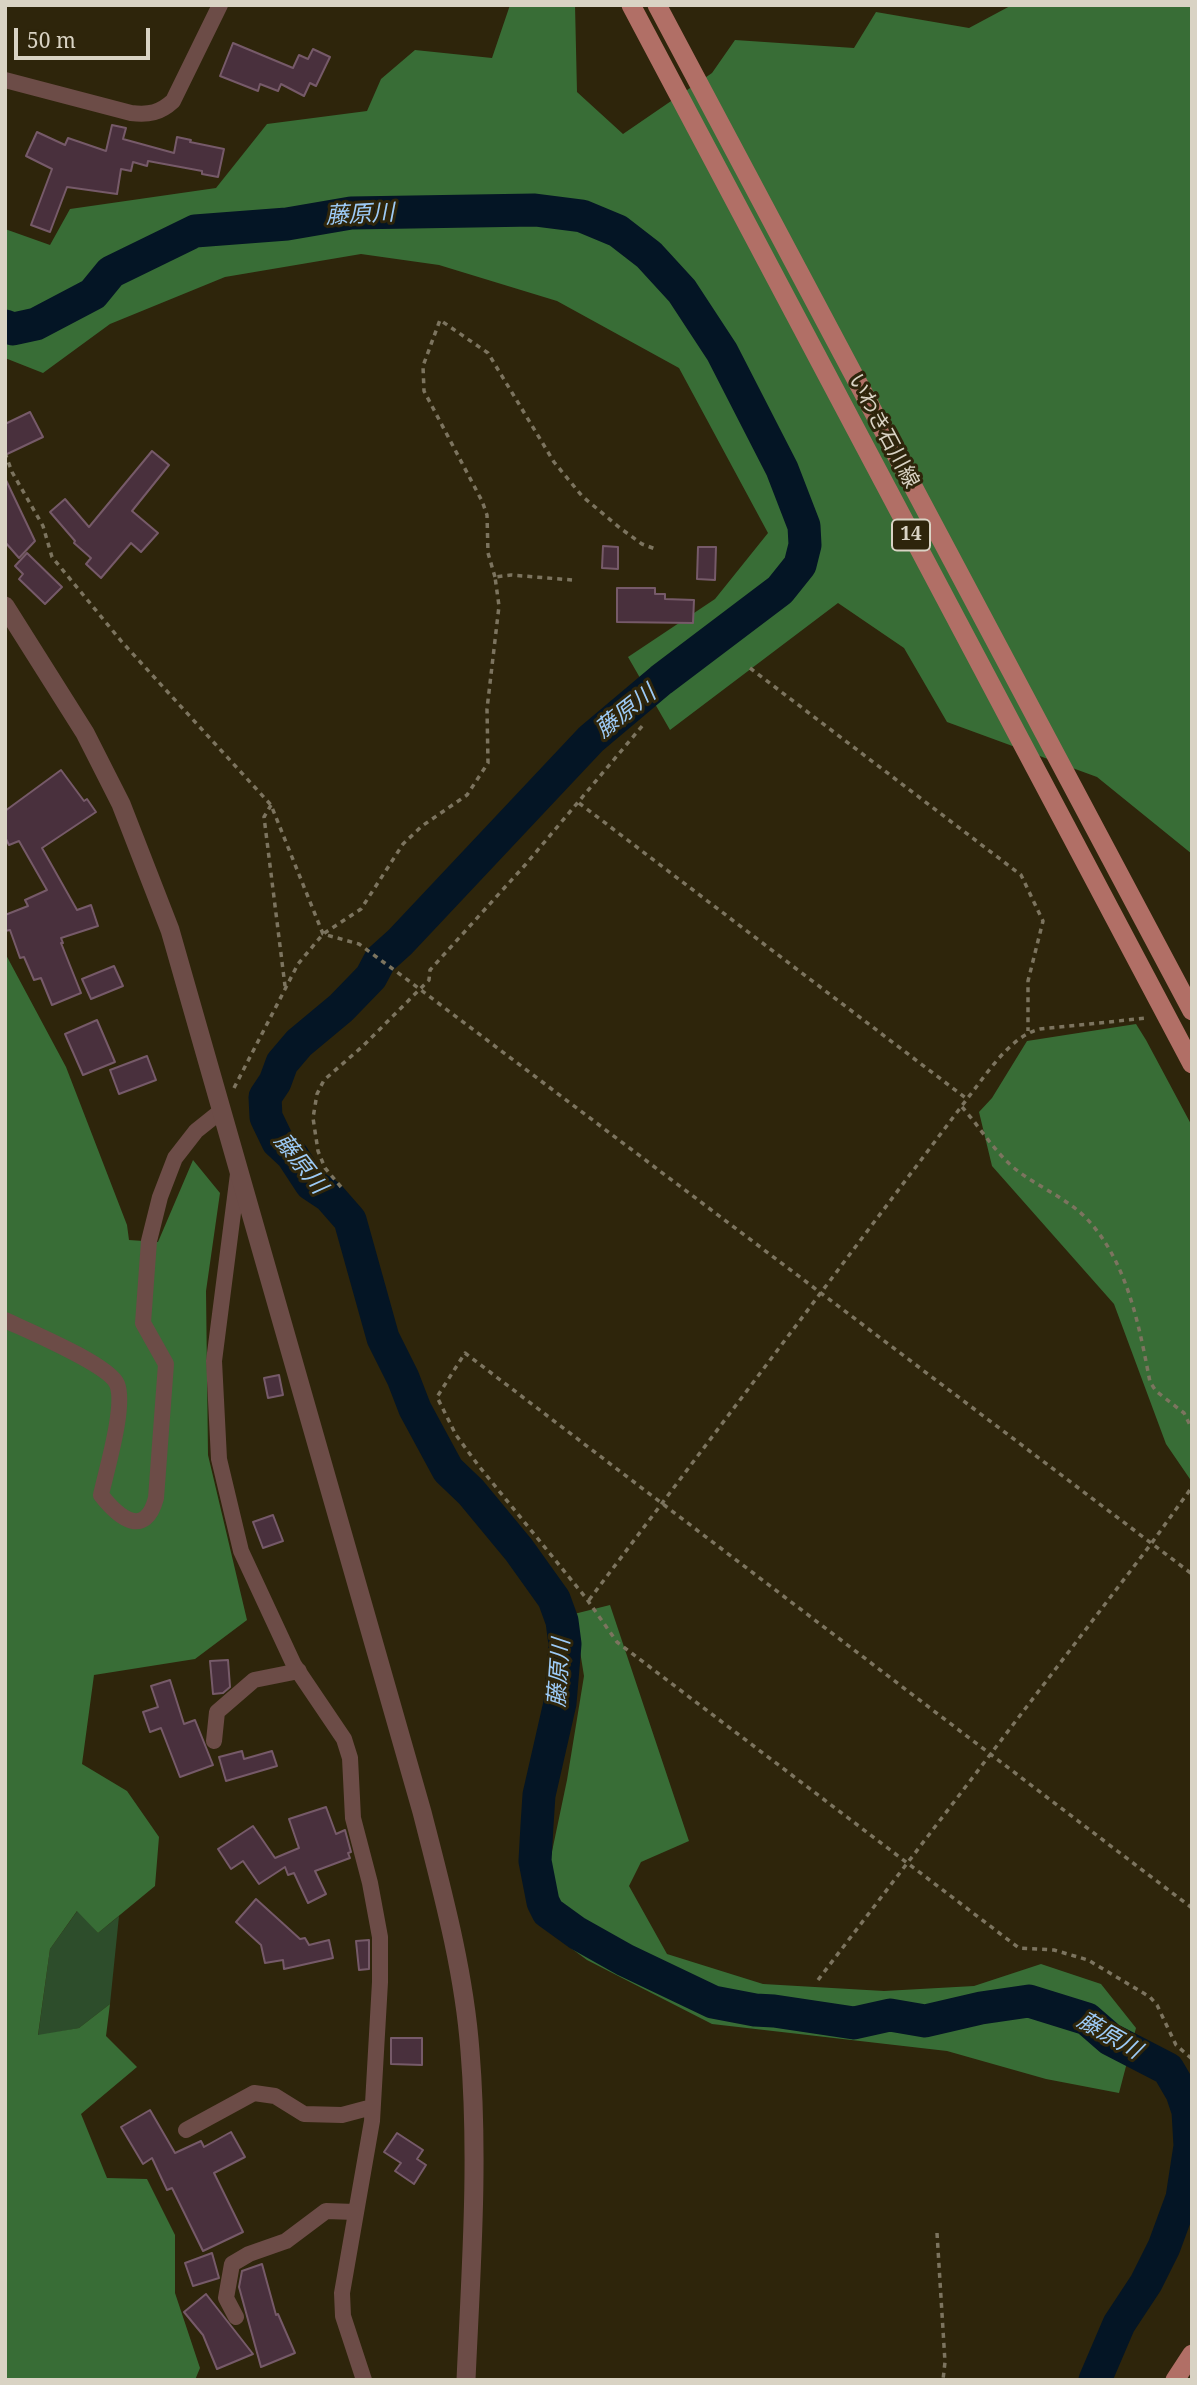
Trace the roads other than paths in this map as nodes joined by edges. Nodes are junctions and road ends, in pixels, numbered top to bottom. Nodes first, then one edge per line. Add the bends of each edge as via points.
1 (220, 5) edge
2 (631, 5) edge
3 (657, 5) edge
4 (5, 80) edge
5 (5, 606) edge
6 (1192, 1012) edge
7 (1192, 1064) edge
8 (221, 1111) junction
9 (238, 1173) junction
10 (5, 1320) edge
11 (299, 1671) junction
12 (214, 1741) dead end
13 (373, 2107) junction
14 (186, 2130) dead end
15 (355, 2212) junction
16 (236, 2317) dead end
17 (1192, 2354) edge
18 (364, 2380) edge
19 (466, 2380) edge
20 (1175, 2380) edge

1 - 4 street via 173,101 163,110 148,115 131,113
2 - 7 main road, いわき石川線 / 14
3 - 6 main road, いわき石川線 / 14
5 - 8 street via 85,733 121,804 170,930
8 - 9 street
8 - 10 street via 196,1130 175,1158 149,1241 143,1323 166,1364 156,1498 152,1513 142,1521 128,1520 112,1510 101,1495 116,1429 117,1383 99,1367
9 - 11 street via 214,1361 219,1458 241,1551
9 - 19 street via 422,1812 460,1970 475,2135
11 - 12 street via 254,1680 216,1712
11 - 13 street via 344,1740 350,1758 353,1818 380,1937
13 - 14 street via 342,2115 304,2114 275,2096 254,2093
13 - 15 street
15 - 16 street via 326,2211 286,2241 232,2264 226,2298
15 - 18 street via 342,2293 343,2316
17 - 20 main road

